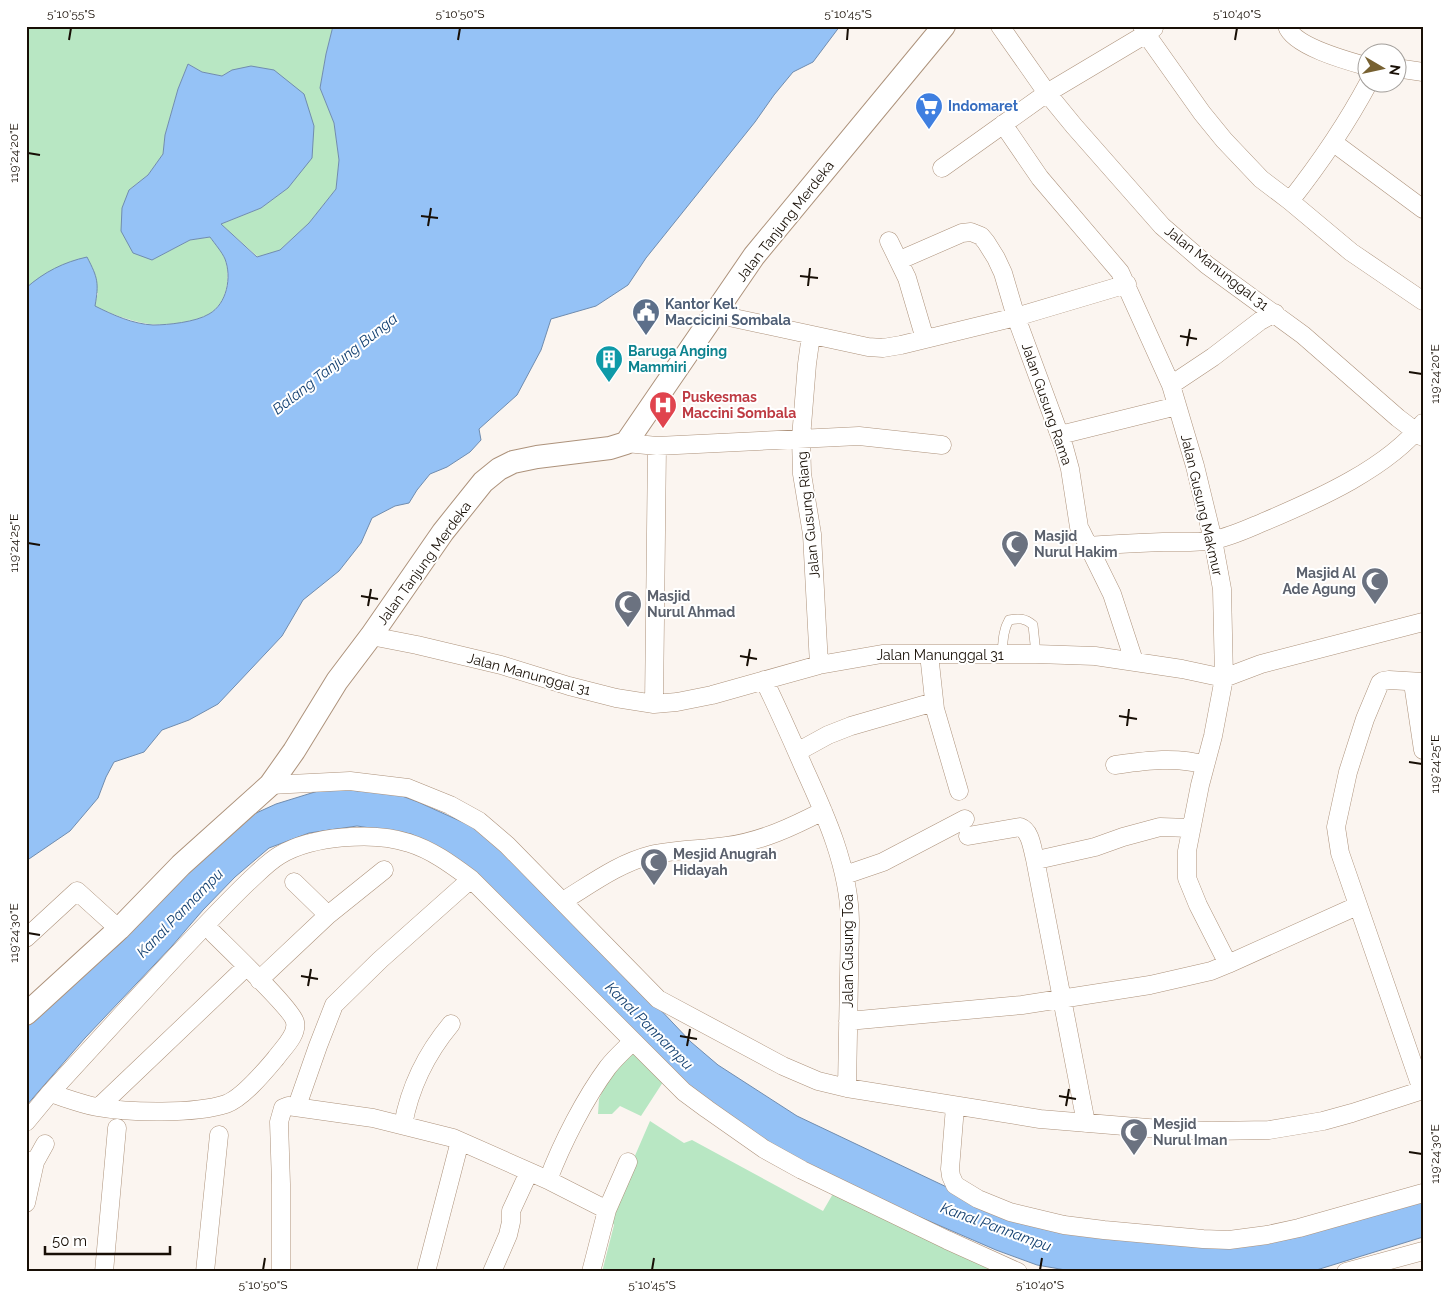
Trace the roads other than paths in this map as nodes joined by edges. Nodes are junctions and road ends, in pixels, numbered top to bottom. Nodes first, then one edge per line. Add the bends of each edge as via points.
1 (944, 26) edge
2 (1000, 26) edge
3 (1284, 27) edge
4 (1148, 29) edge
5 (1356, 63) edge
6 (1406, 69) edge
7 (1423, 72) edge
8 (1363, 92) edge
9 (1048, 93) junction
10 (1003, 124) junction
11 (1334, 143) junction
12 (942, 168) dead end
13 (1290, 201) junction
14 (1423, 209) edge
15 (889, 241) dead end
16 (900, 260) junction
17 (1127, 284) junction
18 (1423, 301) edge
19 (1275, 313) junction
20 (715, 314) junction
21 (1016, 317) junction
22 (812, 335) junction
23 (925, 339) junction
24 (1171, 385) junction
25 (1177, 406) junction
26 (1421, 431) edge
27 (1060, 435) junction
28 (801, 438) junction
29 (626, 443) junction
30 (942, 445) dead end
31 (657, 446) junction
32 (1213, 540) junction
33 (1088, 546) junction
34 (1423, 622) edge
35 (371, 636) junction
36 (929, 654) junction
37 (1002, 654) junction
38 (1036, 654) junction
39 (1134, 661) junction
40 (819, 665) junction
41 (1224, 678) junction
42 (764, 680) junction
43 (1418, 682) edge
44 (934, 702) junction
45 (654, 704) junction
46 (1423, 750) edge
47 (797, 752) junction
48 (1205, 764) junction
49 (1115, 765) dead end
50 (270, 785) junction
51 (959, 791) dead end
52 (823, 811) junction
53 (1191, 828) junction
54 (1035, 859) junction
55 (384, 870) dead end
56 (845, 875) junction
57 (471, 879) junction
58 (294, 882) dead end
59 (563, 901) junction
60 (1357, 906) junction
61 (328, 915) junction
62 (119, 929) junction
63 (213, 933) dead end
64 (26, 938) edge
65 (1228, 964) junction
66 (253, 973) junction
67 (1062, 999) junction
68 (26, 1014) edge
69 (848, 1021) junction
70 (451, 1024) dead end
71 (632, 1042) junction
72 (848, 1088) junction
73 (1422, 1090) edge
74 (50, 1093) junction
75 (297, 1106) junction
76 (99, 1107) junction
77 (955, 1107) junction
78 (26, 1122) edge
79 (1086, 1123) junction
80 (403, 1125) junction
81 (117, 1128) dead end
82 (219, 1135) dead end
83 (460, 1141) junction
84 (45, 1144) dead end
85 (31, 1161) edge
86 (628, 1162) dead end
87 (529, 1172) junction
88 (548, 1180) junction
89 (1423, 1193) edge
90 (26, 1203) edge
91 (607, 1210) junction
92 (1423, 1251) edge
93 (104, 1272) edge
94 (205, 1272) edge
95 (281, 1272) edge
96 (426, 1272) edge
97 (492, 1272) edge
98 (591, 1272) edge
99 (1018, 1272) edge
100 (1346, 1272) edge

1 - 20 street, Jalan Tanjung Merdeka via 754,256
2 - 9 street, Jalan Manunggal 31
3 - 5 street via 1320,52
4 - 9 street
4 - 13 street via 1202,113 1224,140 1261,179
6 - 7 street
8 - 11 street
9 - 10 street
9 - 19 street, Jalan Manunggal 31 via 1162,226 1208,265
10 - 12 street
10 - 17 street, Jalan Gusung Makmur via 1040,178
11 - 13 street
11 - 14 street
13 - 18 street via 1351,252
15 - 16 street
16 - 21 street, Jalan Gusung Rama via 962,233 977,234 996,258
16 - 23 street
17 - 21 street
17 - 24 street, Jalan Gusung Makmur
19 - 24 street
19 - 26 street, Jalan Manunggal 31
20 - 22 street
20 - 29 street, Jalan Tanjung Merdeka
21 - 23 street
21 - 27 street, Jalan Gusung Rama
22 - 23 street via 882,348
22 - 28 street, Jalan Gusung Riang
24 - 25 street, Jalan Gusung Makmur
25 - 27 street
25 - 32 street, Jalan Gusung Makmur
26 - 32 street via 1356,477 1328,492 1246,529
27 - 33 street, Jalan Gusung Rama via 1070,469 1078,527
28 - 30 street via 859,436
28 - 31 street
28 - 40 street, Jalan Gusung Riang via 802,474 812,534
29 - 31 street
29 - 35 street, Jalan Tanjung Merdeka via 605,449 537,457 498,469 483,482 443,532
31 - 45 street
32 - 33 street
32 - 41 street, Jalan Gusung Makmur via 1222,589
33 - 39 street, Jalan Gusung Rama via 1116,605
34 - 41 street via 1262,664
35 - 45 street, Jalan Manunggal 31 via 500,665 616,698
35 - 50 street, Jalan Tanjung Merdeka via 337,681
36 - 37 street, Jalan Manunggal 31
36 - 40 street, Jalan Manunggal 31 via 882,654
36 - 44 street
37 - 38 street, Jalan Manunggal 31
37 - 38 lane via 1006,624 1017,618 1034,625
38 - 39 street, Jalan Manunggal 31
39 - 41 street, Jalan Manunggal 31
40 - 42 street, Jalan Manunggal 31
41 - 48 street, Jalan Gusung Makmur
42 - 45 street, Jalan Manunggal 31 via 686,700
42 - 47 street, Jalan Gusung Toa
43 - 46 street
43 - 60 street via 1383,680 1380,683 1348,772 1336,837
44 - 47 street via 851,726
44 - 51 street
47 - 52 street, Jalan Gusung Toa
48 - 49 street via 1172,760
48 - 53 street, Jalan Gusung Makmur
50 - 59 street via 350,782 408,788 479,821
50 - 62 street, Jalan Tanjung Merdeka via 181,865
52 - 56 street, Jalan Gusung Toa
52 - 59 street via 757,840 670,852 632,862
53 - 54 street via 1160,826 1095,847
53 - 65 street, Jalan Gusung Makmur via 1187,878
54 - 56 street via 1029,836 1023,828 966,828
54 - 67 street
55 - 61 street
56 - 69 street, Jalan Gusung Toa via 850,900
57 - 71 street
57 - 74 street via 445,860 410,843 390,838 327,840 280,855 218,910
57 - 75 street via 334,1005
58 - 61 street
59 - 72 street via 658,999 783,1066 818,1081
60 - 65 street
60 - 73 street
61 - 66 street
62 - 64 street via 77,891
62 - 68 street, Jalan Tanjung Merdeka
63 - 66 street
65 - 67 street via 1150,985
66 - 76 street
66 - 76 street via 294,1017 296,1026 271,1064 240,1095 227,1104 184,1111
67 - 69 street
67 - 79 street
69 - 72 street, Jalan Gusung Toa
70 - 80 street via 430,1052 416,1079
71 - 88 street via 609,1066 586,1101
71 - 99 street via 684,1092 764,1149
72 - 77 street
73 - 79 street via 1352,1114 1269,1130 1211,1131
74 - 76 street
74 - 78 street
75 - 80 street
75 - 95 street via 282,1108 279,1122
77 - 79 street
77 - 89 street via 950,1169 955,1185 1010,1212 1064,1225 1228,1240 1299,1228
80 - 83 street
81 - 93 street
82 - 94 street
83 - 87 street
83 - 96 street
84 - 85 street
85 - 90 street
86 - 91 street
87 - 88 street
87 - 97 street via 512,1207 508,1235
88 - 91 street
91 - 98 street
92 - 100 street

